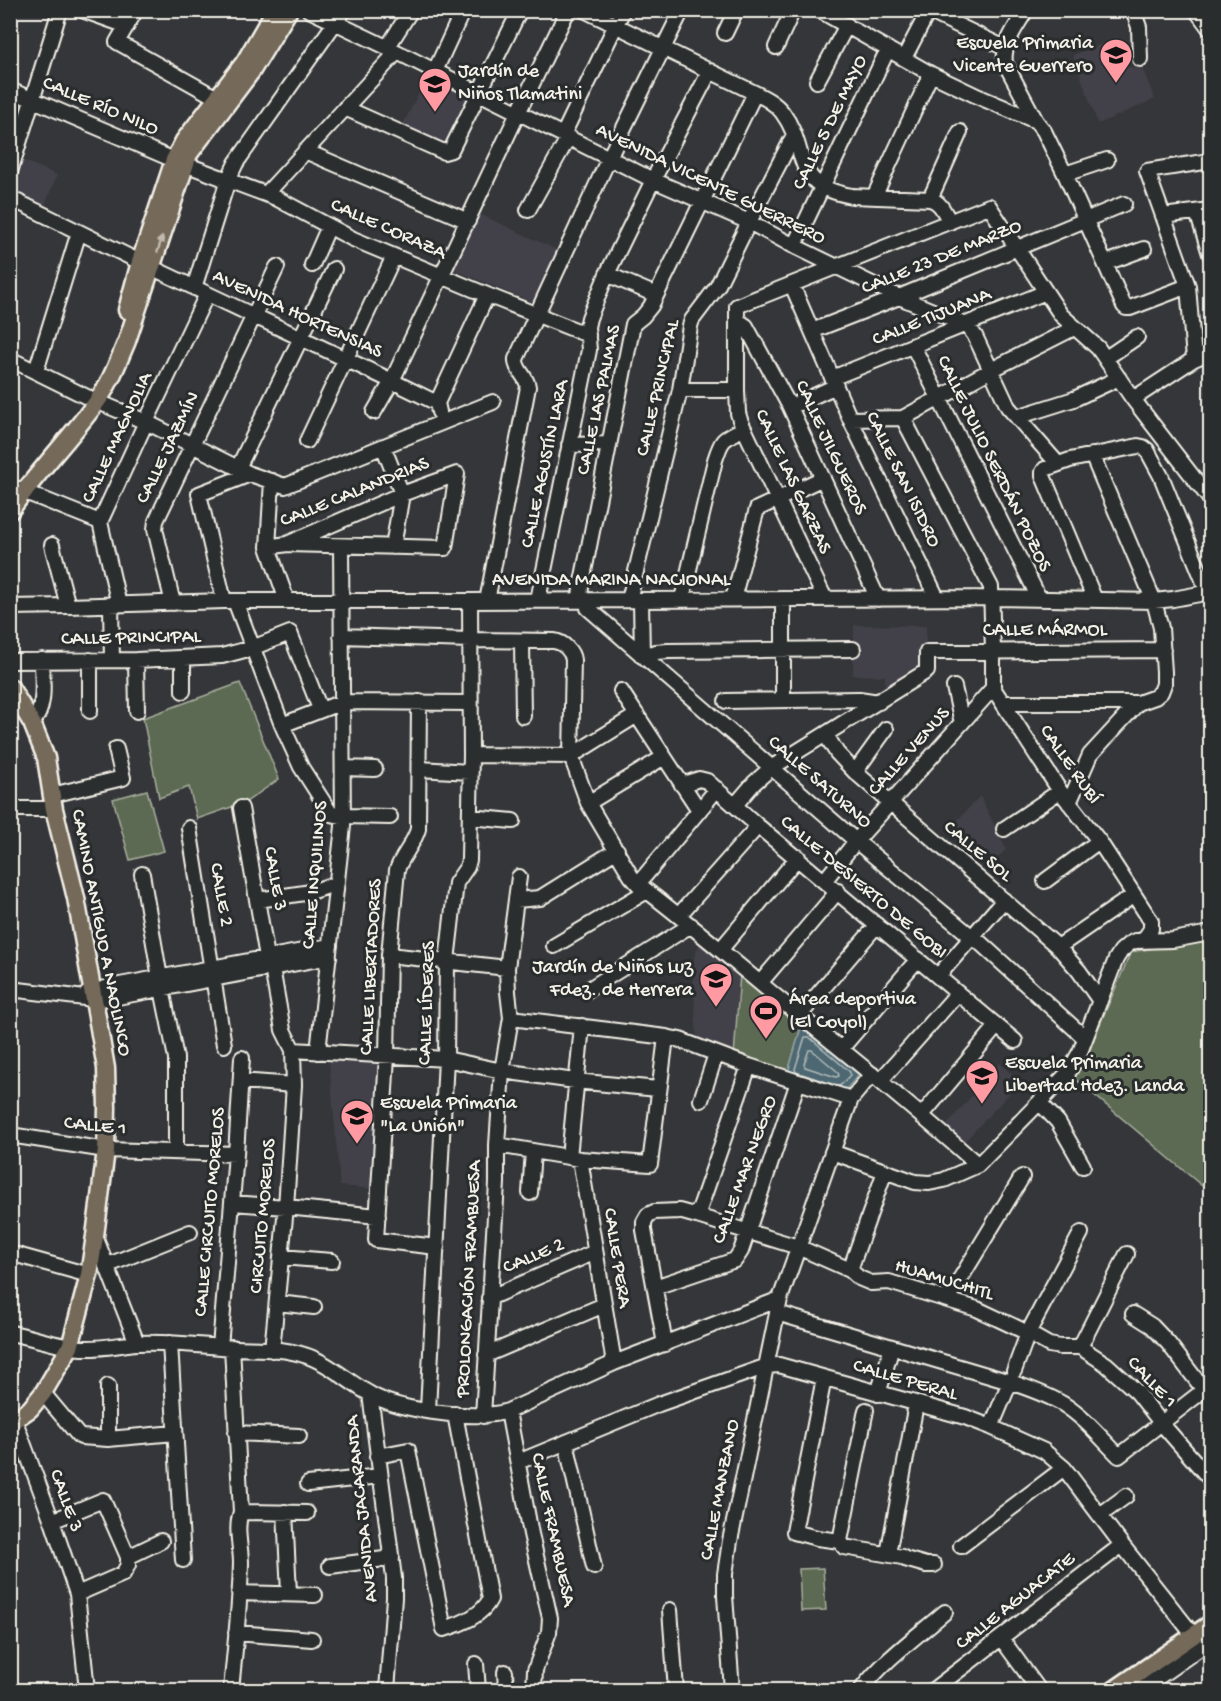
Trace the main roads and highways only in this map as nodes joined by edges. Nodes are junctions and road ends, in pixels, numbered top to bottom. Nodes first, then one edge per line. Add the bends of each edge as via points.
1 (275, 10) edge
2 (289, 10) edge
3 (179, 162) junction
4 (15, 490) edge
5 (10, 511) edge
6 (10, 687) edge
7 (10, 713) edge
8 (32, 723) junction
9 (13, 1422) edge
10 (1210, 1624) edge
11 (1202, 1640) edge
12 (1114, 1690) edge

1 - 3 main road via 244,63 184,141
2 - 3 main road via 251,72
3 - 4 main road via 146,265 93,399
4 - 5 main road
6 - 8 main road, CAMINO ANTIGUO A NAOLINCO
7 - 8 main road
8 - 9 main road, CAMINO ANTIGUO A NAOLINCO via 46,758 76,898 88,996 106,1068 106,1150 89,1275 70,1347 43,1393
10 - 11 main road
11 - 12 main road

